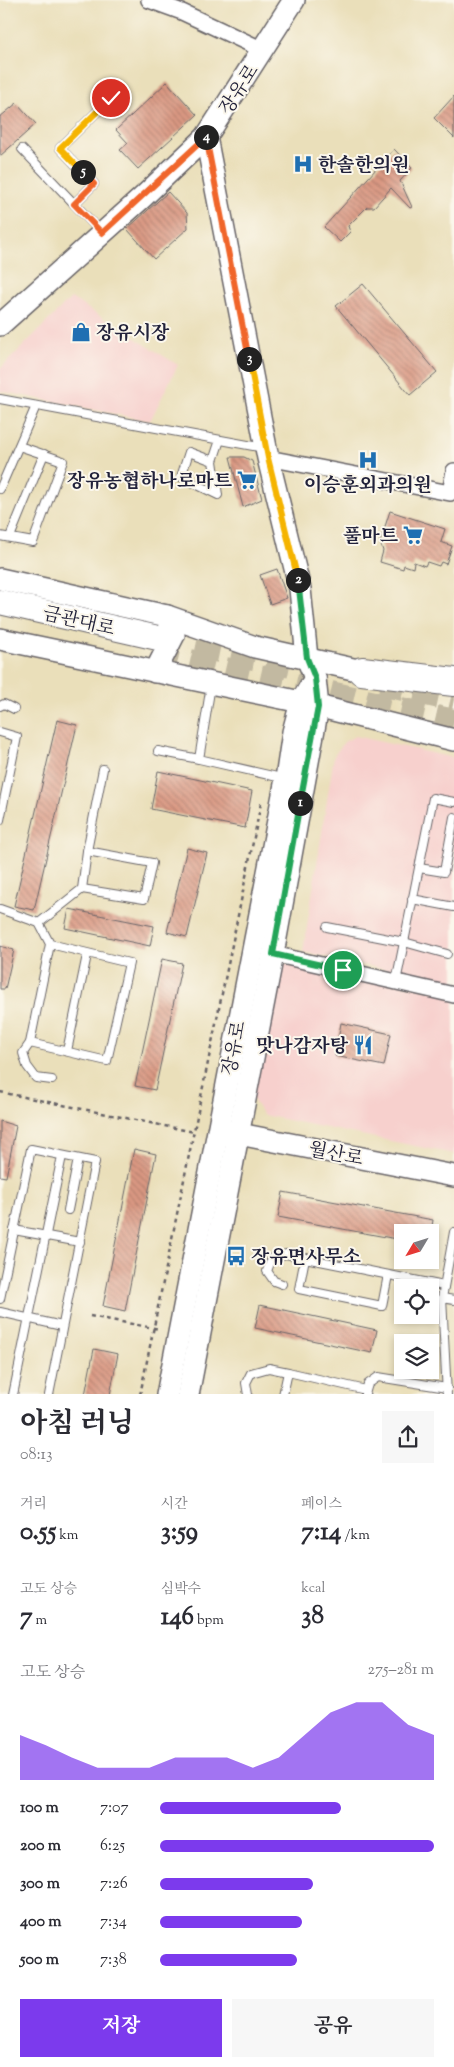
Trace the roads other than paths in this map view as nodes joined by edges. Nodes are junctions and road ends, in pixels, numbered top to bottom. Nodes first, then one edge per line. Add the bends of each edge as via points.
1 (149, 0) edge
2 (294, 0) edge
3 (263, 50) junction
4 (111, 98) dead end
5 (206, 137) junction
6 (22, 149) dead end
7 (74, 204) junction
8 (102, 233) junction
9 (0, 325) edge
10 (0, 399) edge
11 (36, 406) junction
12 (220, 440) junction
13 (19, 446) junction
14 (267, 453) junction
15 (44, 454) junction
16 (213, 461) junction
17 (454, 471) edge
18 (0, 489) edge
19 (452, 493) edge
20 (0, 536) edge
21 (10, 538) junction
22 (0, 579) edge
23 (0, 602) edge
24 (167, 616) junction
25 (0, 619) edge
26 (0, 638) edge
27 (156, 654) junction
28 (307, 658) junction
29 (362, 672) joint
30 (454, 682) edge
31 (211, 683) junction
32 (310, 705) junction
33 (0, 706) edge
34 (14, 709) dead end
35 (0, 732) edge
36 (454, 740) edge
37 (158, 751) dead end
38 (200, 760) junction
39 (103, 769) dead end
40 (286, 779) junction
41 (454, 802) edge
42 (454, 818) edge
43 (0, 820) edge
44 (87, 851) junction
45 (419, 868) junction
46 (82, 889) junction
47 (412, 899) junction
48 (454, 908) edge
49 (0, 909) edge
50 (38, 924) junction
51 (327, 927) dead end
52 (404, 942) junction
53 (50, 944) junction
54 (273, 954) junction
55 (447, 954) dead end
56 (87, 955) junction
57 (396, 982) junction
58 (454, 995) edge
59 (30, 1043) junction
60 (67, 1051) junction
61 (52, 1080) dead end
62 (209, 1131) junction
63 (238, 1134) junction
64 (62, 1156) junction
65 (78, 1159) junction
66 (454, 1176) edge
67 (68, 1210) dead end
68 (14, 1230) junction
69 (454, 1232) edge
70 (45, 1236) junction
71 (80, 1242) junction
72 (305, 1258) junction
73 (388, 1275) junction
74 (282, 1284) dead end
75 (444, 1286) junction
76 (0, 1298) edge
77 (442, 1298) junction
78 (454, 1300) edge
79 (0, 1312) edge
80 (28, 1318) junction
81 (62, 1326) junction
82 (288, 1372) junction
83 (447, 1391) edge
84 (366, 1392) edge
85 (13, 1394) edge
86 (48, 1394) edge
87 (167, 1394) edge
88 (188, 1394) edge
89 (248, 1394) edge
90 (283, 1394) edge

1 - 3 street
2 - 3 main road, 장유로
3 - 5 main road, 장유로
4 - 7 lane via 60,148 94,184
5 - 8 main road, 장유로
5 - 14 main road
6 - 7 lane
7 - 8 lane
8 - 9 main road, 장유로
10 - 11 lane
11 - 12 lane
11 - 13 lane
12 - 14 lane
12 - 16 lane
13 - 15 lane
13 - 18 lane
14 - 19 street
14 - 28 main road via 300,590
15 - 21 lane
15 - 21 lane via 63,461 33,542
16 - 16 lane via 218,495 181,477 189,452
17 - 19 street
20 - 21 lane
22 - 24 main road
23 - 27 main road, 금관대로
24 - 27 main road via 174,635
24 - 28 main road via 255,647
25 - 27 main road, 금관대로
26 - 27 main road
27 - 31 main road
28 - 29 main road
28 - 32 main road via 315,678
29 - 30 highway
31 - 32 main road
31 - 38 lane
32 - 36 main road
32 - 40 main road, 장유로 via 293,732
32 - 54 main road, 장유로
33 - 34 lane via 4,704
35 - 43 lane via 17,737
37 - 38 lane
38 - 40 lane
39 - 44 lane
40 - 62 main road, 장유로
41 - 45 lane via 433,798
42 - 45 lane via 444,872
44 - 46 lane
44 - 46 lane via 152,862 144,899
45 - 47 lane
46 - 50 lane
47 - 48 lane
47 - 52 lane
49 - 50 lane
50 - 53 lane
51 - 52 lane
52 - 55 lane
52 - 57 lane
53 - 56 lane
53 - 59 lane
54 - 57 street
54 - 63 main road, 장유로
56 - 60 lane
56 - 60 lane via 129,963 107,1061
57 - 58 street
59 - 60 lane
59 - 61 lane via 23,1053 27,1066 36,1078
62 - 63 main road, 월산로
62 - 87 main road, 장유로
63 - 66 main road, 월산로
63 - 88 main road, 장유로
64 - 65 lane
64 - 68 lane via 31,1150
64 - 70 lane
65 - 67 lane
65 - 71 lane via 95,1162
68 - 70 lane
68 - 76 lane
69 - 75 lane
70 - 71 lane
70 - 80 lane
71 - 81 lane
72 - 73 lane
72 - 73 lane via 299,1289 382,1306
72 - 74 lane via 286,1254 272,1258 267,1271 274,1281
73 - 75 lane
75 - 77 lane
77 - 78 lane
77 - 83 lane
79 - 80 lane
80 - 81 lane
80 - 85 lane
81 - 86 lane
82 - 84 lane
82 - 89 lane via 270,1368 251,1373 246,1383
82 - 90 lane
83 - 84 lane via 378,1376 368,1384

